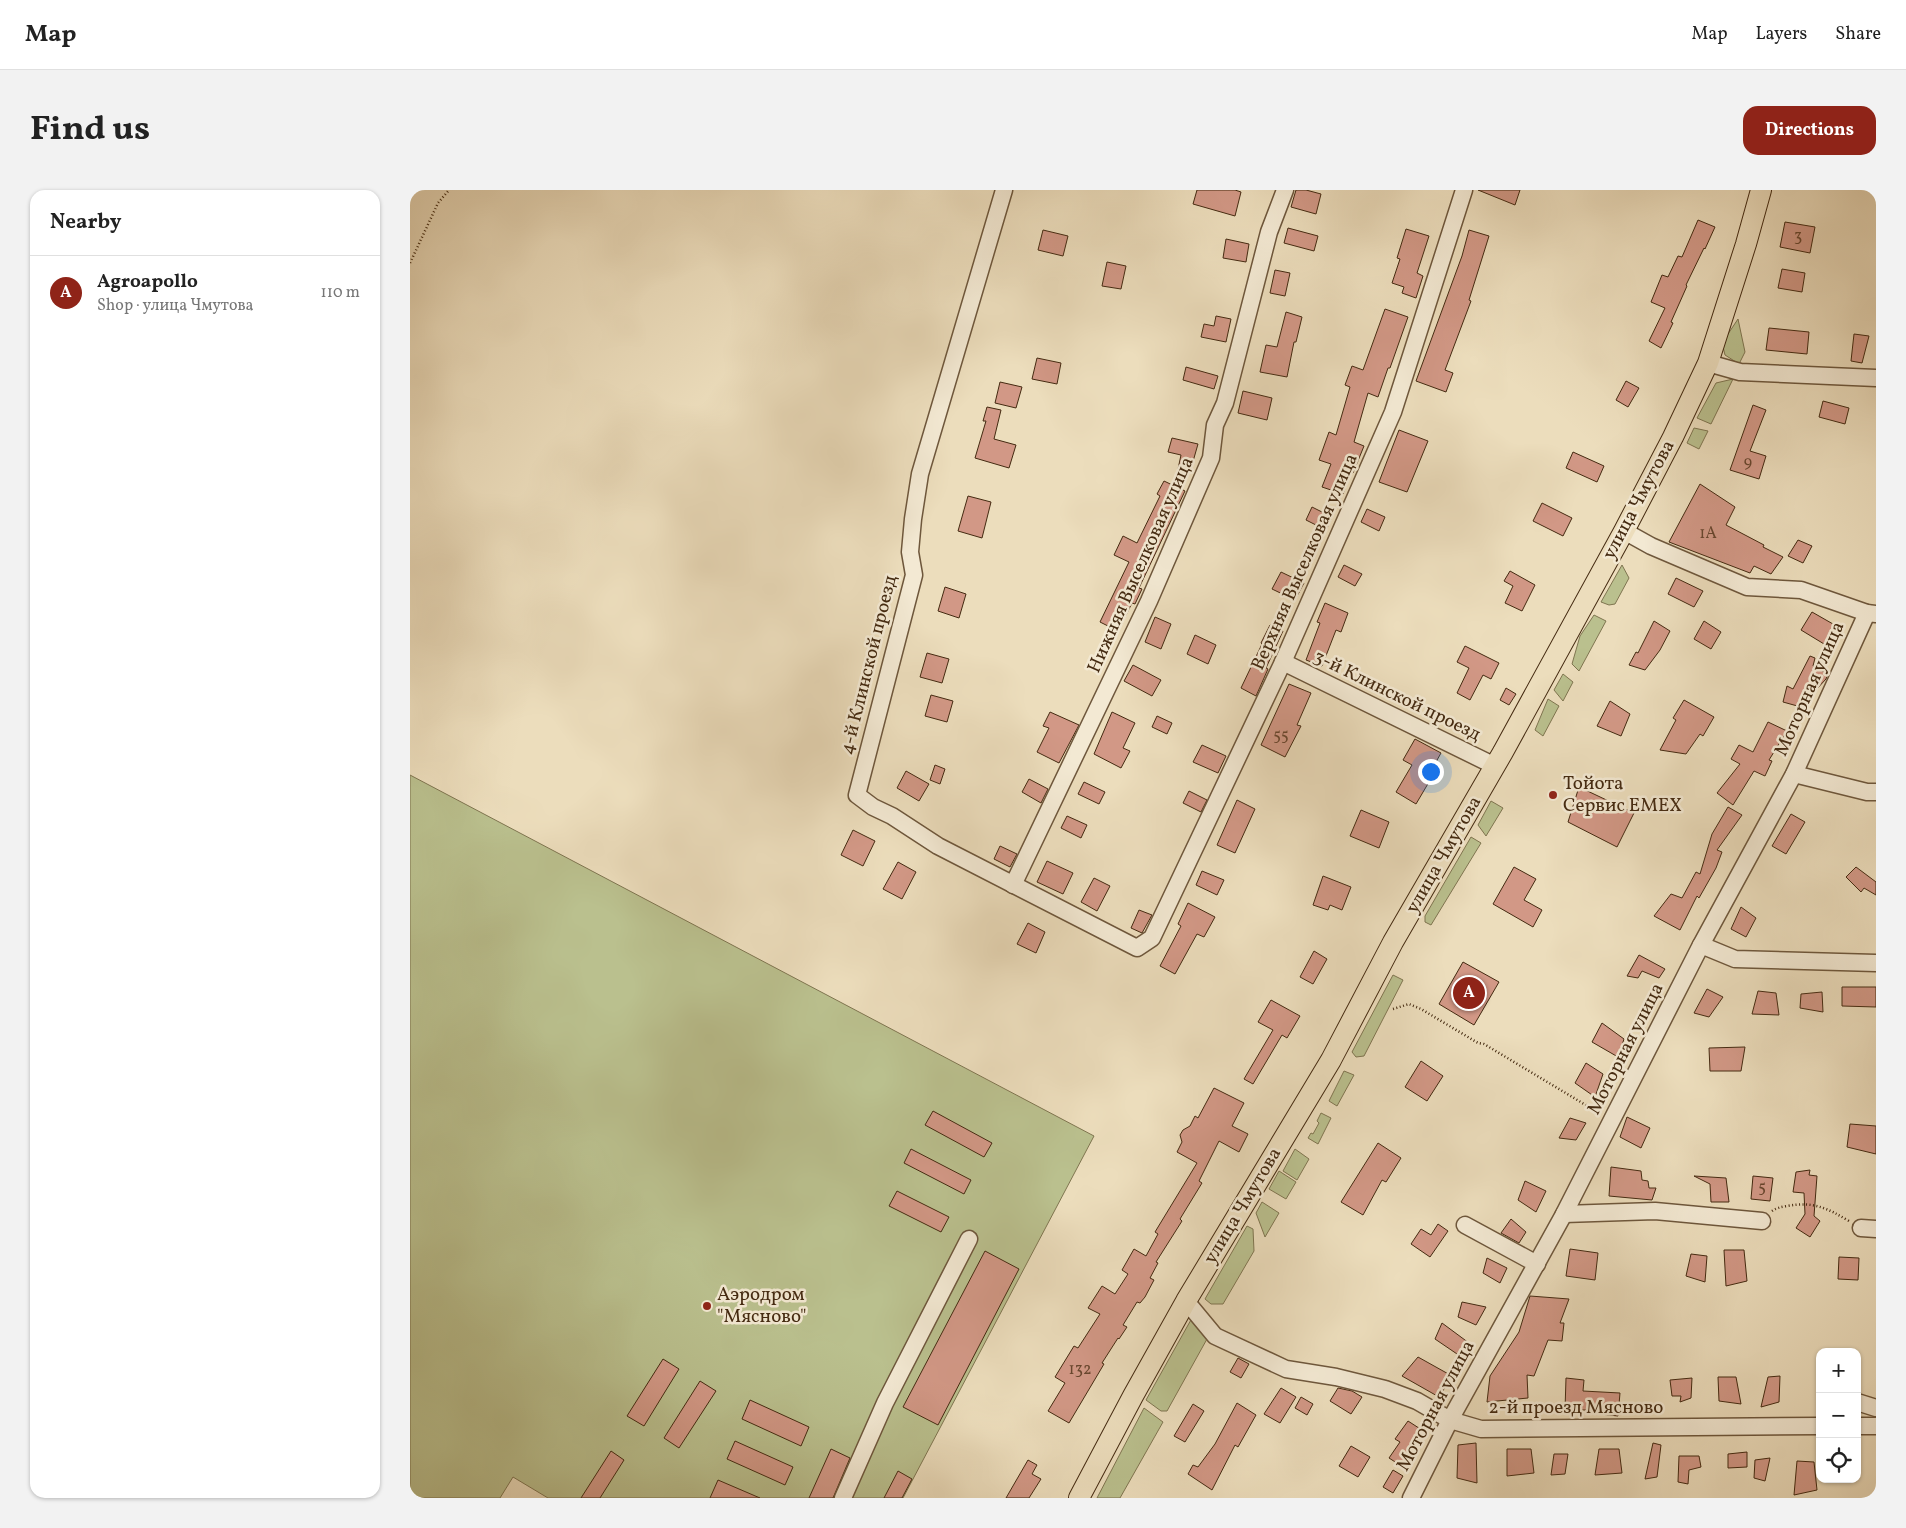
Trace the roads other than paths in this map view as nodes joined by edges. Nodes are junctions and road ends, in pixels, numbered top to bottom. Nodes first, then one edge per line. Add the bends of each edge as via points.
1 (1004, 190) edge
2 (1284, 190) edge
3 (1464, 190) edge
4 (1761, 190) edge
5 (1708, 363) junction
6 (1876, 378) edge
7 (1624, 531) junction
8 (1871, 613) edge
9 (1283, 662) junction
10 (1495, 766) junction
11 (1794, 774) junction
12 (1876, 792) edge
13 (1013, 885) junction
14 (1152, 938) joint
15 (1701, 944) junction
16 (1876, 963) edge
17 (1564, 1214) junction
18 (1762, 1221) road end
19 (1465, 1225) dead end
20 (969, 1239) dead end
21 (1537, 1264) junction
22 (1186, 1301) junction
23 (1861, 1403) edge
24 (1876, 1408) edge
25 (1450, 1420) junction
26 (1816, 1426) edge
27 (1861, 1426) edge
28 (1876, 1426) edge
29 (843, 1498) edge
30 (1079, 1498) edge
31 (1411, 1498) edge

1 - 13 street, 4-й Клинской проезд via 922,466 910,552 914,576 857,795 938,846
2 - 13 street, Нижняя Выселковая улица via 1269,232 1226,403 1215,425 1211,458 1149,601
3 - 9 street, Верхняя Выселковая улица via 1393,412
4 - 5 main road, улица Чмутова
5 - 6 street via 1740,372
5 - 7 main road, улица Чмутова
7 - 8 street via 1747,587 1801,590
7 - 10 main road, улица Чмутова
8 - 11 street, Моторная улица
9 - 10 street, 3-й Клинской проезд
9 - 14 street, Верхняя Выселковая улица
10 - 22 main road, улица Чмутова via 1393,942 1331,1060
11 - 12 street
11 - 15 street, Моторная улица
13 - 14 street, 4-й Клинской проезд via 1137,948
15 - 16 street via 1735,958
15 - 17 street, Моторная улица
17 - 18 street via 1655,1211
17 - 21 street, Моторная улица
19 - 21 street
20 - 29 street via 885,1403
21 - 25 street, Моторная улица
22 - 25 street, 2-й проезд Мясново via 1215,1336 1286,1369 1336,1377 1385,1390 1417,1401
22 - 30 main road, улица Чмутова
23 - 24 street
25 - 26 street, 2-й проезд Мясново via 1481,1429
25 - 31 street, Моторная улица
27 - 28 street

